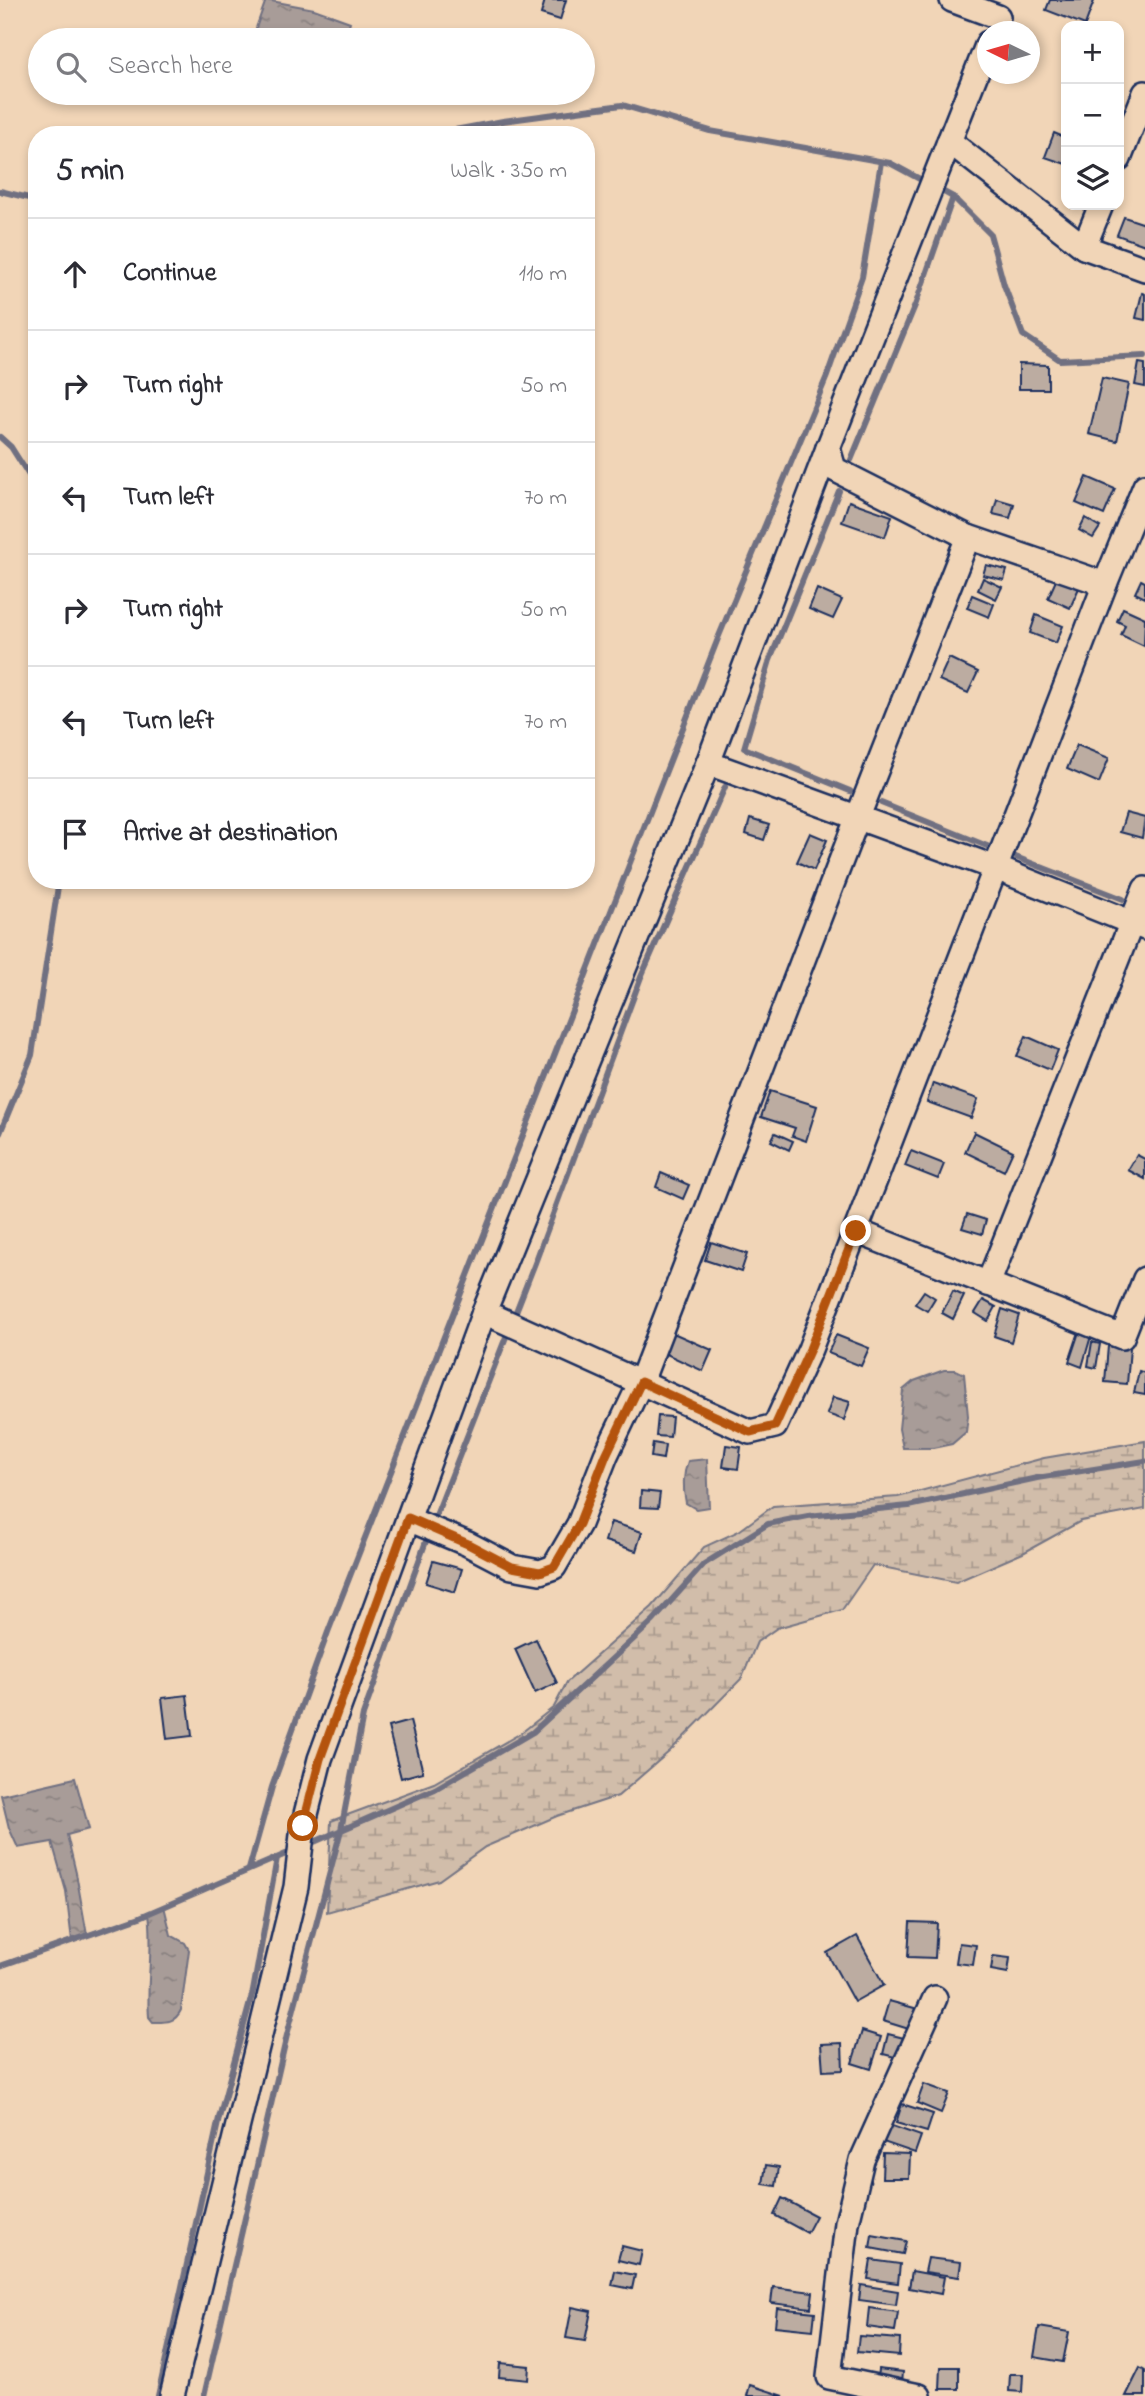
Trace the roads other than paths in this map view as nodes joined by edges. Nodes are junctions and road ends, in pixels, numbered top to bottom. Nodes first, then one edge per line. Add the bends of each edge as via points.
1 (952, 0) edge
2 (998, 16) edge
3 (977, 71) edge
4 (1145, 93) edge
5 (1124, 147) edge
6 (946, 150) junction
7 (1099, 210) edge
8 (1084, 247) junction
9 (1145, 268) edge
10 (828, 448) junction
11 (1145, 486) edge
12 (968, 537) junction
13 (1105, 584) junction
14 (708, 763) junction
15 (857, 818) junction
16 (996, 868) junction
17 (1145, 889) edge
18 (1138, 925) edge
19 (856, 1231) junction
20 (1145, 1279) edge
21 (988, 1284) junction
22 (484, 1312) junction
23 (641, 1382) junction
24 (408, 1518) junction
25 (935, 1998) dead end
26 (172, 2396) edge
27 (919, 2396) edge

1 - 2 street
3 - 6 street
4 - 5 street
6 - 8 street
6 - 10 street
7 - 8 street
8 - 9 street
10 - 12 street via 834,469
10 - 14 street
11 - 13 street
12 - 13 street
12 - 15 street
13 - 16 street
14 - 15 street
14 - 22 street
15 - 16 street
15 - 23 street
16 - 18 street
16 - 19 street
17 - 18 street
18 - 21 street
19 - 21 street
19 - 23 street via 775,1426 750,1432
20 - 21 street via 1122,1337
22 - 23 street
22 - 24 street
23 - 24 street via 579,1524 554,1567 540,1572 512,1567
24 - 26 street via 320,1759 303,1826 296,1887
25 - 27 street via 862,2160 847,2223 829,2377

